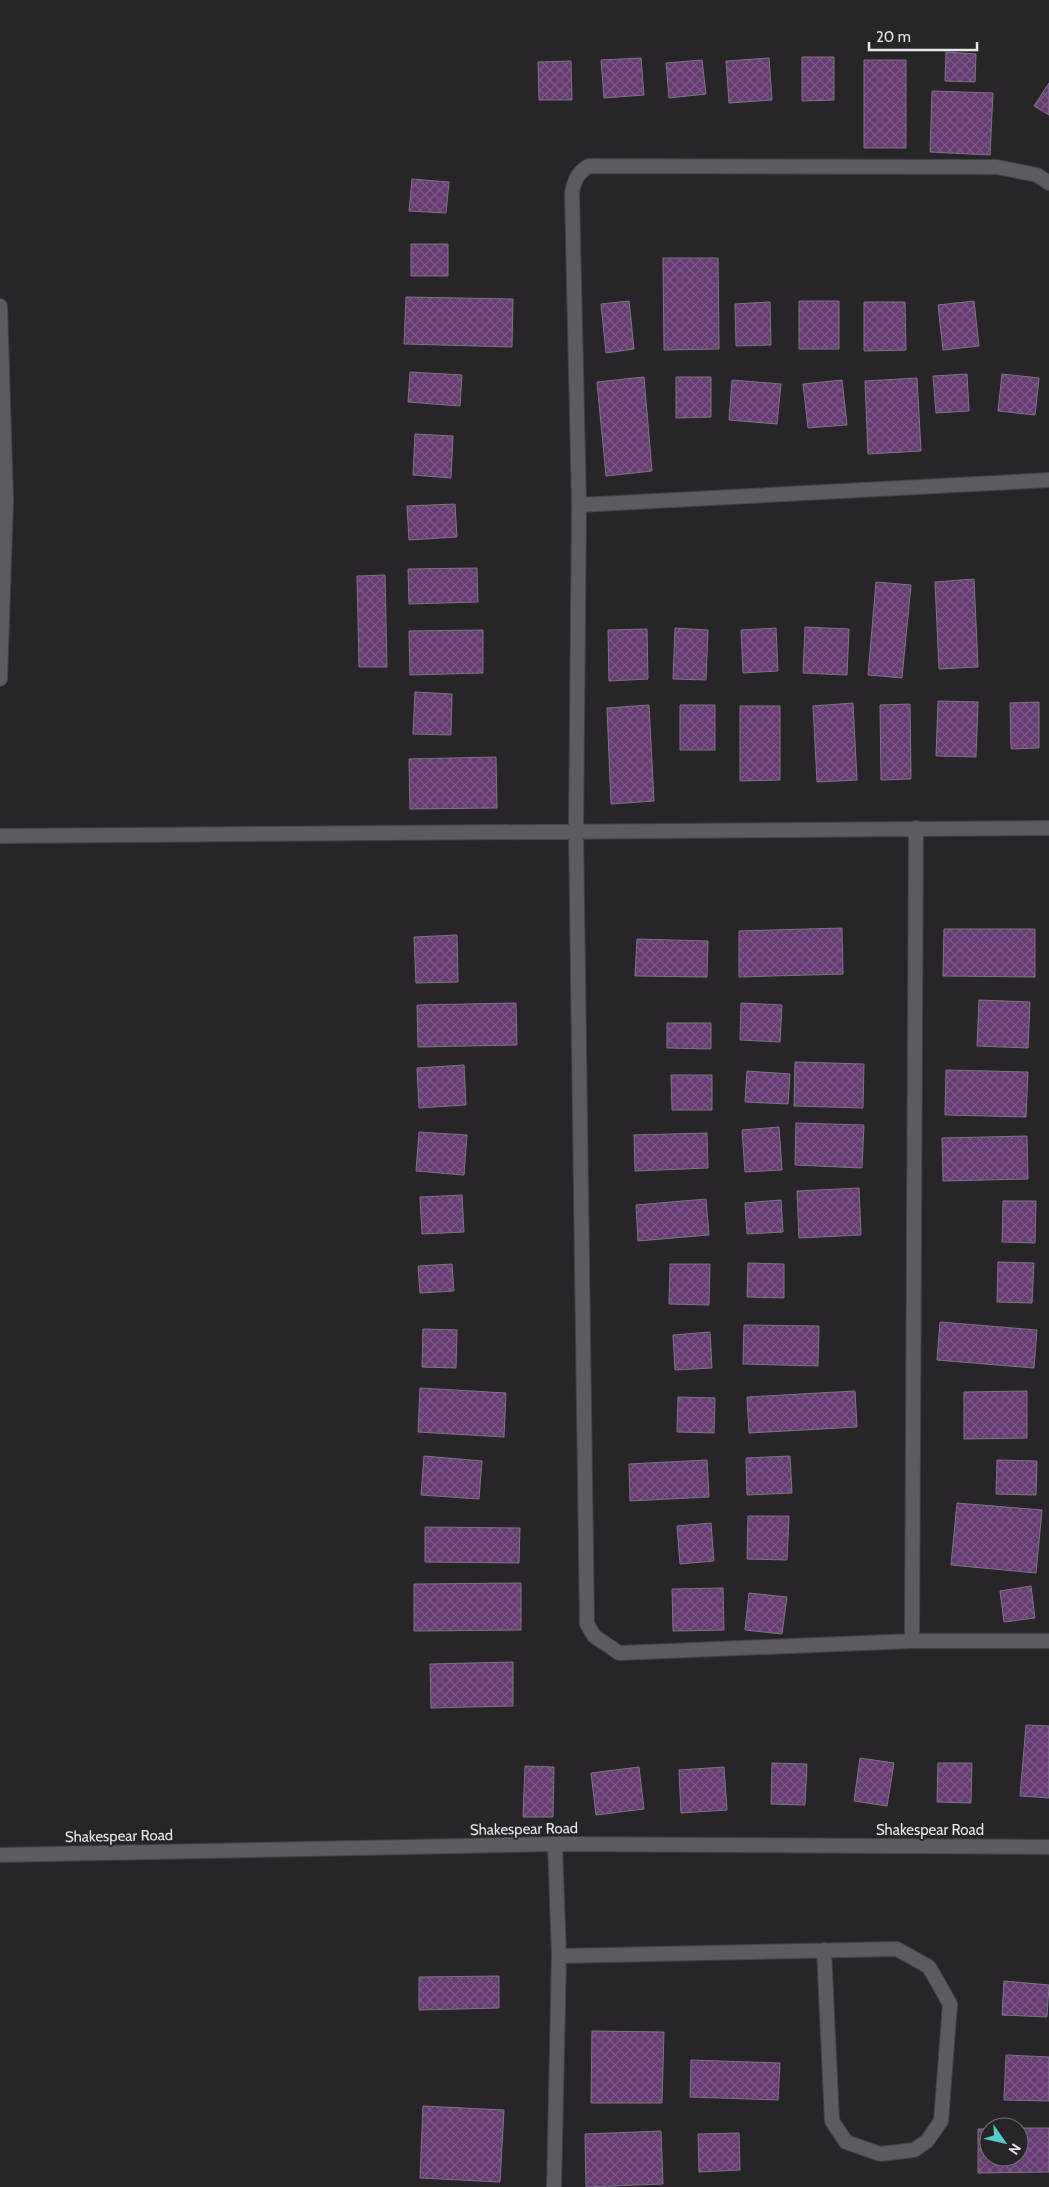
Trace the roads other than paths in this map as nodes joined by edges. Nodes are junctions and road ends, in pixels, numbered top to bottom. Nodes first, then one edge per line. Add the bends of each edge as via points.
1 (1049, 183) edge
2 (0, 306) edge
3 (1049, 480) edge
4 (3, 501) edge
5 (579, 505) junction
6 (0, 679) edge
7 (916, 828) junction
8 (1049, 828) edge
9 (576, 831) junction
10 (0, 836) edge
11 (1049, 1641) edge
12 (912, 1642) junction
13 (555, 1844) junction
14 (1049, 1847) edge
15 (0, 1855) edge
16 (824, 1950) junction
17 (559, 1956) junction
18 (554, 2187) edge

1 - 5 street via 1037,175 997,167 590,166 582,170 574,180 572,192
2 - 4 street
3 - 5 street
4 - 6 street
5 - 9 street
7 - 8 street
7 - 9 street
7 - 12 street
9 - 10 street
9 - 12 street via 587,1624 594,1636 620,1653
11 - 12 street
13 - 14 street, Shakespear Road
13 - 15 street, Shakespear Road
13 - 17 street
16 - 16 street via 896,1949 930,1967 950,2004 941,2121 927,2141 914,2150 880,2154 846,2142 832,2122
16 - 17 street
17 - 18 street

